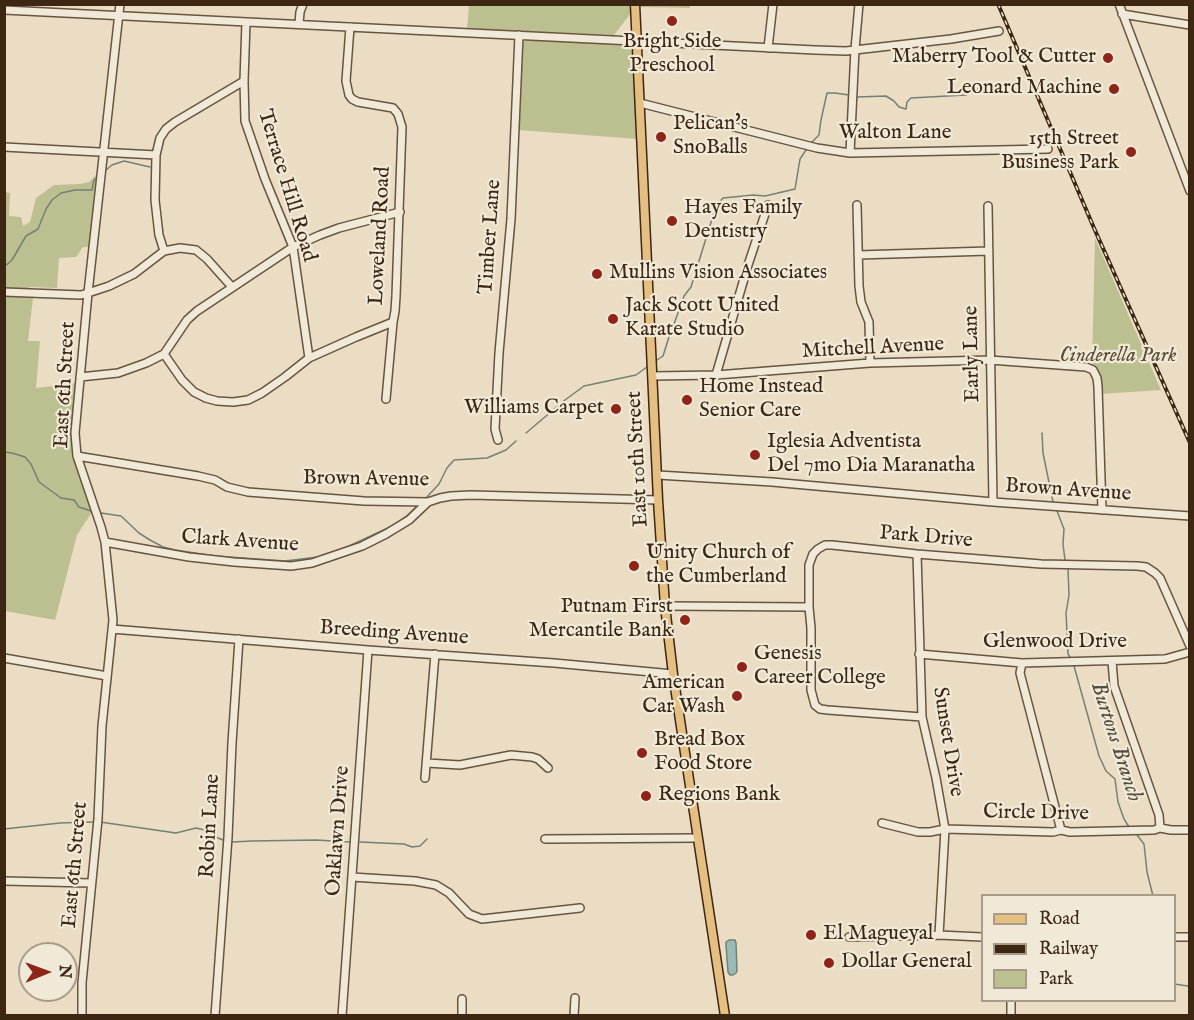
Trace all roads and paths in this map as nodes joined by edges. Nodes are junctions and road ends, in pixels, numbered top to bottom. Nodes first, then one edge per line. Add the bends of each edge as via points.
1 (120, 4) edge
2 (303, 4) edge
3 (635, 4) edge
4 (773, 4) edge
5 (859, 4) edge
6 (1119, 4) edge
7 (4, 10) edge
8 (1122, 14) junction
9 (119, 16) junction
10 (246, 22) junction
11 (299, 24) junction
12 (1190, 25) edge
13 (350, 27) junction
14 (999, 31) dead end
15 (519, 35) junction
16 (636, 40) junction
17 (768, 48) junction
18 (855, 50) junction
19 (244, 81) junction
20 (640, 103) junction
21 (4, 147) edge
22 (1048, 149) dead end
23 (104, 152) junction
24 (850, 153) junction
25 (156, 155) junction
26 (1190, 191) edge
27 (768, 205) dead end
28 (857, 205) dead end
29 (988, 206) dead end
30 (400, 212) junction
31 (293, 247) junction
32 (164, 251) junction
33 (988, 251) junction
34 (858, 255) junction
35 (232, 287) junction
36 (4, 292) edge
37 (88, 293) junction
38 (393, 322) junction
39 (164, 354) junction
40 (309, 358) junction
41 (990, 360) junction
42 (870, 363) junction
43 (716, 375) junction
44 (653, 376) junction
45 (80, 377) junction
46 (386, 399) dead end
47 (498, 440) dead end
48 (77, 456) junction
49 (658, 475) junction
50 (658, 500) junction
51 (428, 502) junction
52 (993, 502) junction
53 (1102, 510) junction
54 (1190, 516) edge
55 (105, 542) junction
56 (917, 555) junction
57 (665, 606) junction
58 (809, 607) junction
59 (112, 629) junction
60 (239, 639) junction
61 (1190, 646) edge
62 (368, 650) junction
63 (1190, 652) edge
64 (435, 654) junction
65 (919, 654) junction
66 (4, 658) edge
67 (1112, 661) junction
68 (1022, 663) junction
69 (673, 674) junction
70 (107, 676) junction
71 (922, 717) junction
72 (427, 763) junction
73 (548, 768) dead end
74 (425, 778) dead end
75 (882, 823) dead end
76 (1160, 828) junction
77 (945, 829) junction
78 (1061, 830) junction
79 (1190, 830) edge
80 (697, 838) junction
81 (545, 839) dead end
82 (352, 877) junction
83 (4, 881) edge
84 (91, 883) junction
85 (580, 908) dead end
86 (939, 935) junction
87 (849, 937) dead end
88 (981, 937) edge
89 (574, 998) dead end
90 (462, 999) dead end
91 (82, 1016) edge
92 (215, 1016) edge
93 (342, 1016) edge
94 (462, 1016) edge
95 (574, 1016) edge
96 (725, 1016) edge

1 - 9 street, East 6th Street
2 - 11 street
3 - 16 main road, East 10th Street
4 - 17 street
5 - 18 street
6 - 8 street
7 - 9 street
8 - 12 street
8 - 26 street
9 - 10 street
9 - 23 street, East 6th Street
10 - 11 street
10 - 19 street, Terrace Hill Road
11 - 13 street
13 - 15 street
13 - 30 street, Loweland Road via 346,81 349,95 358,102 393,108 401,121
14 - 18 street
15 - 16 street
15 - 47 street, Timber Lane via 498,363
16 - 17 street
16 - 20 main road, East 10th Street
17 - 18 street
18 - 24 street
19 - 25 street via 166,129
19 - 31 street, Terrace Hill Road via 245,121 250,139
20 - 24 street, Walton Lane
20 - 44 main road, East 10th Street
21 - 23 street
22 - 24 street, Walton Lane
23 - 25 street
23 - 37 street, East 6th Street
25 - 32 street via 155,200
27 - 43 street
28 - 34 street
29 - 33 street, Early Lane
30 - 31 street via 320,235
30 - 38 street, Loweland Road
31 - 35 street
31 - 40 street, Terrace Hill Road
32 - 35 street via 196,250
32 - 37 street via 134,274
33 - 34 street
33 - 41 street, Early Lane
34 - 42 street via 861,302 869,322
35 - 39 street via 197,311
36 - 37 street
37 - 45 street, East 6th Street
38 - 40 street, Loweland Road
38 - 46 street
39 - 40 street, Loweland Road via 194,392 225,402 248,400 262,393
39 - 45 street via 118,374
41 - 42 street, Mitchell Avenue
41 - 52 street, Early Lane
41 - 53 street, Mitchell Avenue via 1093,370 1098,387
42 - 43 street, Mitchell Avenue
43 - 44 street, Mitchell Avenue
44 - 49 main road, East 10th Street
45 - 48 street, East 6th Street
48 - 51 street, Brown Avenue via 198,476 248,492
48 - 55 street, East 6th Street
49 - 50 main road, East 10th Street
49 - 52 street, Brown Avenue
50 - 51 street, Brown Avenue via 471,495
50 - 57 main road, East 10th Street
51 - 55 street, Clark Avenue via 409,520 362,546 302,565 189,557
52 - 53 street, Brown Avenue
53 - 54 street, Brown Avenue
55 - 59 street, East 6th Street
56 - 58 street, Park Drive via 825,545 813,554 809,565
56 - 61 street, Park Drive via 1146,567 1160,578
56 - 65 street, Sunset Drive
57 - 58 street
57 - 69 main road, East 10th Street
58 - 71 street via 811,690 815,705 828,710
59 - 60 street, Breeding Avenue
59 - 70 street, East 6th Street
60 - 62 street, Breeding Avenue
60 - 92 street, Robin Lane
62 - 64 street, Breeding Avenue
62 - 82 street, Oaklawn Drive
63 - 67 street, Glenwood Drive via 1165,659
64 - 69 street, Breeding Avenue
64 - 72 street
65 - 68 street, Glenwood Drive
65 - 71 street, Sunset Drive
66 - 70 street
67 - 68 street, Glenwood Drive
67 - 76 street via 1114,686
68 - 78 street via 1020,673
69 - 80 main road, East 10th Street
70 - 84 street, East 6th Street
71 - 77 street, Sunset Drive
72 - 73 street via 460,765 512,755 538,759
72 - 74 street
75 - 77 street, Circle Drive via 918,832
76 - 78 street, Circle Drive
76 - 79 street, Circle Drive
77 - 78 street, Circle Drive
77 - 86 street, Sunset Drive
80 - 81 street
80 - 96 main road, East 10th Street
82 - 85 street via 436,885 469,914 482,919
82 - 93 street, Oaklawn Drive
83 - 84 street
84 - 91 street, East 6th Street
86 - 87 street
86 - 88 street
89 - 95 street
90 - 94 street

